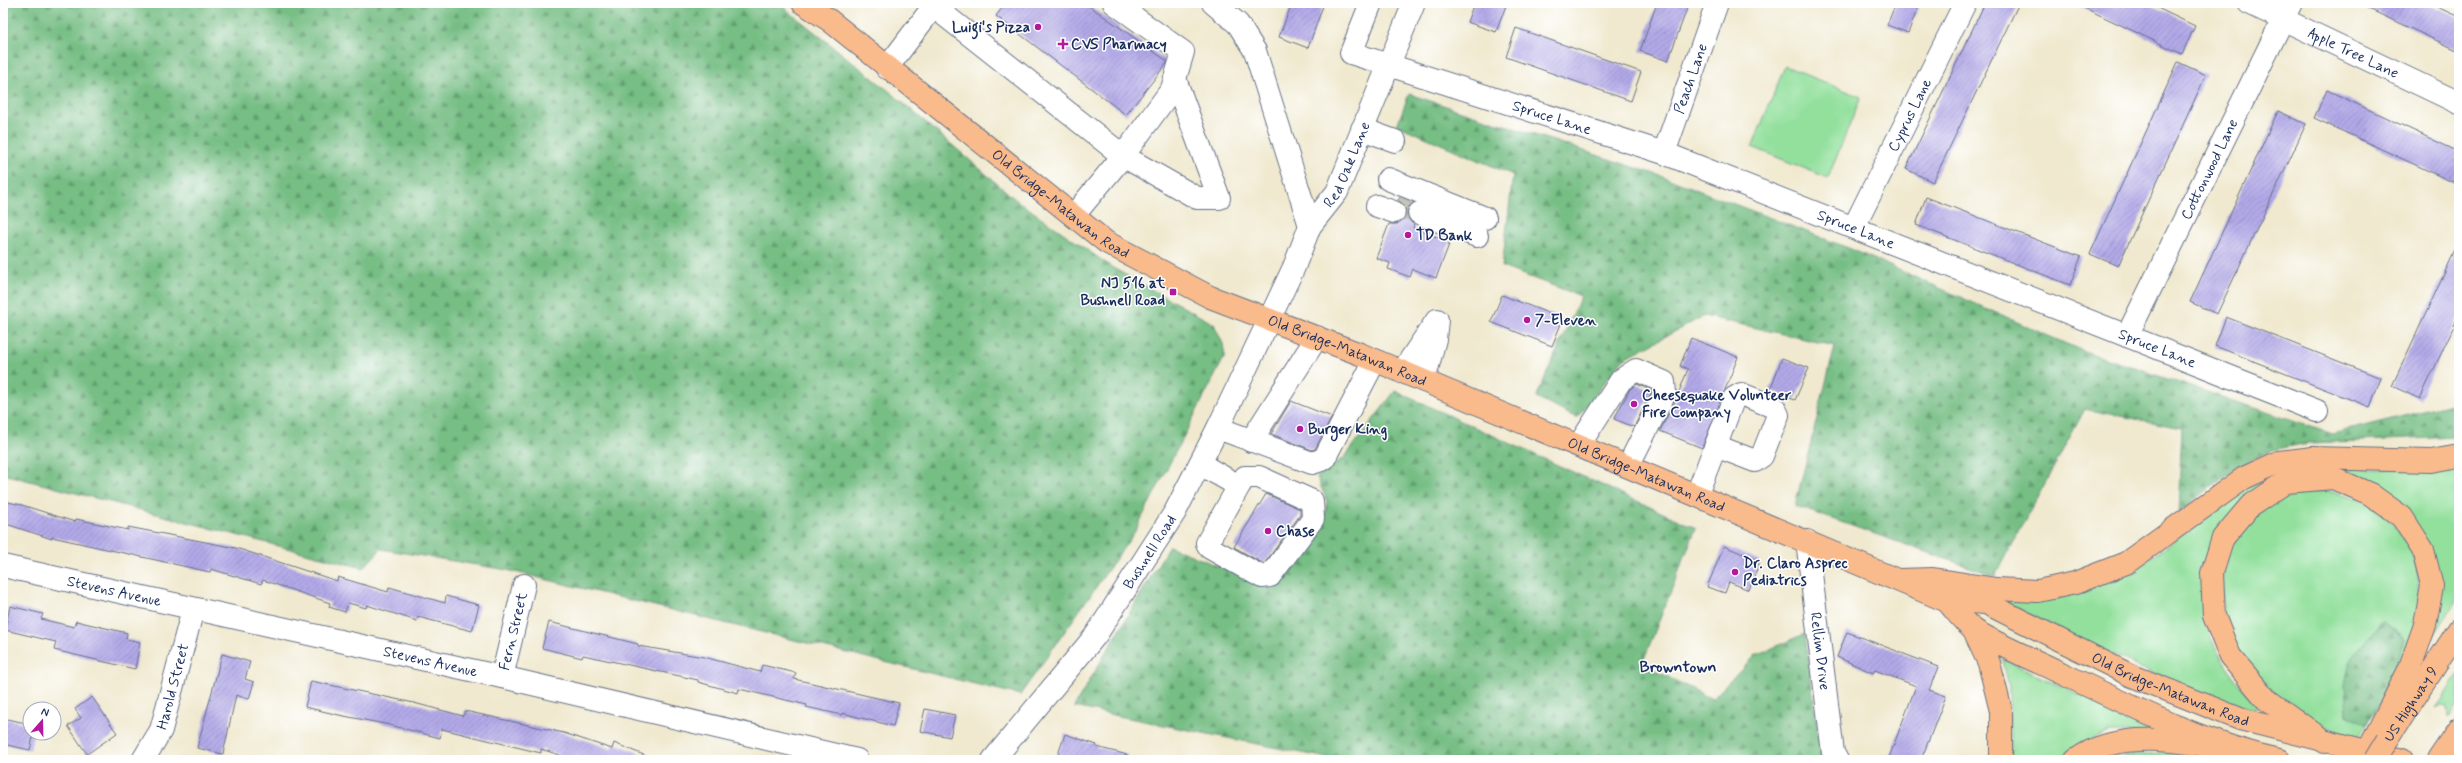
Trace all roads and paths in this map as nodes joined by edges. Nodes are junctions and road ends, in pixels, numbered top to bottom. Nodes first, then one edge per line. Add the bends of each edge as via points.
1 (803, 3) edge
2 (1114, 3) edge
3 (1213, 3) edge
4 (1371, 3) edge
5 (1414, 3) edge
6 (1717, 3) edge
7 (1965, 3) edge
8 (2249, 3) edge
9 (934, 4) edge
10 (2288, 11) edge
11 (1387, 66) junction
12 (887, 68) junction
13 (1175, 79) junction
14 (2459, 103) edge
15 (1362, 129) junction
16 (1395, 141) dead end
17 (1664, 153) junction
18 (1123, 156) junction
19 (1388, 198) dead end
20 (1419, 213) tunnel mouth
21 (1074, 215) junction
22 (1310, 226) junction
23 (1854, 227) junction
24 (1268, 320) junction
25 (2127, 336) junction
26 (1317, 337) junction
27 (1375, 360) junction
28 (1402, 372) junction
29 (1424, 381) junction
30 (2317, 411) dead end
31 (1218, 428) junction
32 (1251, 441) junction
33 (1579, 445) junction
34 (1716, 446) dead end
35 (2459, 456) edge
36 (1200, 464) junction
37 (1628, 466) junction
38 (1239, 486) junction
39 (1697, 494) junction
40 (1807, 541) junction
41 (3, 566) edge
42 (1899, 580) junction
43 (524, 585) dead end
44 (1947, 601) junction
45 (193, 609) junction
46 (1973, 629) junction
47 (2459, 629) edge
48 (502, 677) junction
49 (2459, 729) edge
50 (2381, 739) junction
51 (2325, 742) junction
52 (2441, 756) edge
53 (2269, 758) edge
54 (143, 760) edge
55 (857, 760) edge
56 (993, 760) edge
57 (1837, 760) edge
58 (2001, 760) edge
59 (2076, 760) edge
60 (2366, 760) edge
61 (2375, 760) edge
62 (2402, 760) edge

1 - 12 main road, Old Bridge-Matawan Road
2 - 13 street via 1183,52
3 - 22 street via 1238,24 1255,51
4 - 11 street, Spruce Lane via 1351,53
5 - 11 street, Red Oak Lane
6 - 17 street, Peach Lane
7 - 23 street, Cyprus Lane
8 - 10 street, Apple Tree Lane
9 - 12 street
9 - 18 street
10 - 14 street, Apple Tree Lane
10 - 25 street, Cottonwood Lane
11 - 15 street, Red Oak Lane
11 - 17 street, Spruce Lane
12 - 21 main road, Old Bridge-Matawan Road via 1022,177
13 - 18 street via 1172,89
13 - 18 street via 1219,198 1197,198
15 - 16 street
15 - 22 street, Red Oak Lane via 1337,192
17 - 23 street, Spruce Lane
18 - 21 street
19 - 20 street via 1479,232
21 - 24 main road, Old Bridge-Matawan Road via 1106,242 1210,297
22 - 24 street, Red Oak Lane
23 - 25 street, Spruce Lane
24 - 26 main road, Old Bridge-Matawan Road
24 - 31 street, Bushnell Road
25 - 30 street, Spruce Lane
26 - 27 main road, Old Bridge-Matawan Road
26 - 32 street
27 - 28 main road, Old Bridge-Matawan Road
27 - 32 street via 1324,459 1312,463
28 - 29 main road, Old Bridge-Matawan Road
28 - 29 street via 1437,320 1435,339
29 - 33 main road, Old Bridge-Matawan Road
31 - 32 street
31 - 36 street, Bushnell Road
33 - 37 main road, Old Bridge-Matawan Road
33 - 37 street via 1621,380 1636,370 1664,382 1665,393
34 - 39 street
35 - 42 main road via 2431,461 2313,458 2279,462 2244,478 2126,563 2067,585 2038,591 1996,589 1933,579
36 - 38 street
36 - 56 street, Bushnell Road via 1175,512 1096,635
37 - 39 main road, Old Bridge-Matawan Road
38 - 38 street via 1208,543 1210,548 1262,577 1270,576 1313,519 1312,501 1259,477 1245,477
39 - 40 main road, Old Bridge-Matawan Road
40 - 42 main road, Old Bridge-Matawan Road
40 - 57 street, Rellim Drive via 1833,753
41 - 45 street, Stevens Avenue
42 - 44 main road, Old Bridge-Matawan Road
43 - 48 street, Fern Street
44 - 46 main road, Old Bridge-Matawan Road
44 - 51 main road, Old Bridge-Matawan Road via 1986,603 2130,675 2240,720
45 - 48 street, Stevens Avenue
45 - 54 street, Harold Street via 161,730
46 - 53 main road, Old Bridge-Matawan Road via 2115,698 2199,734
46 - 58 main road via 1989,663 2001,711
47 - 50 main road, US Highway 9
48 - 55 street, Stevens Avenue
49 - 52 main road
50 - 51 main road via 2425,625 2432,586 2423,550 2402,517 2370,494 2333,478 2286,482 2250,506 2223,538 2212,573 2214,616 2230,656 2266,700
50 - 60 main road
50 - 61 main road, US Highway 9, bridge
51 - 62 main road, Old Bridge-Matawan Road
53 - 59 main road via 2178,741 2126,740 2085,753

